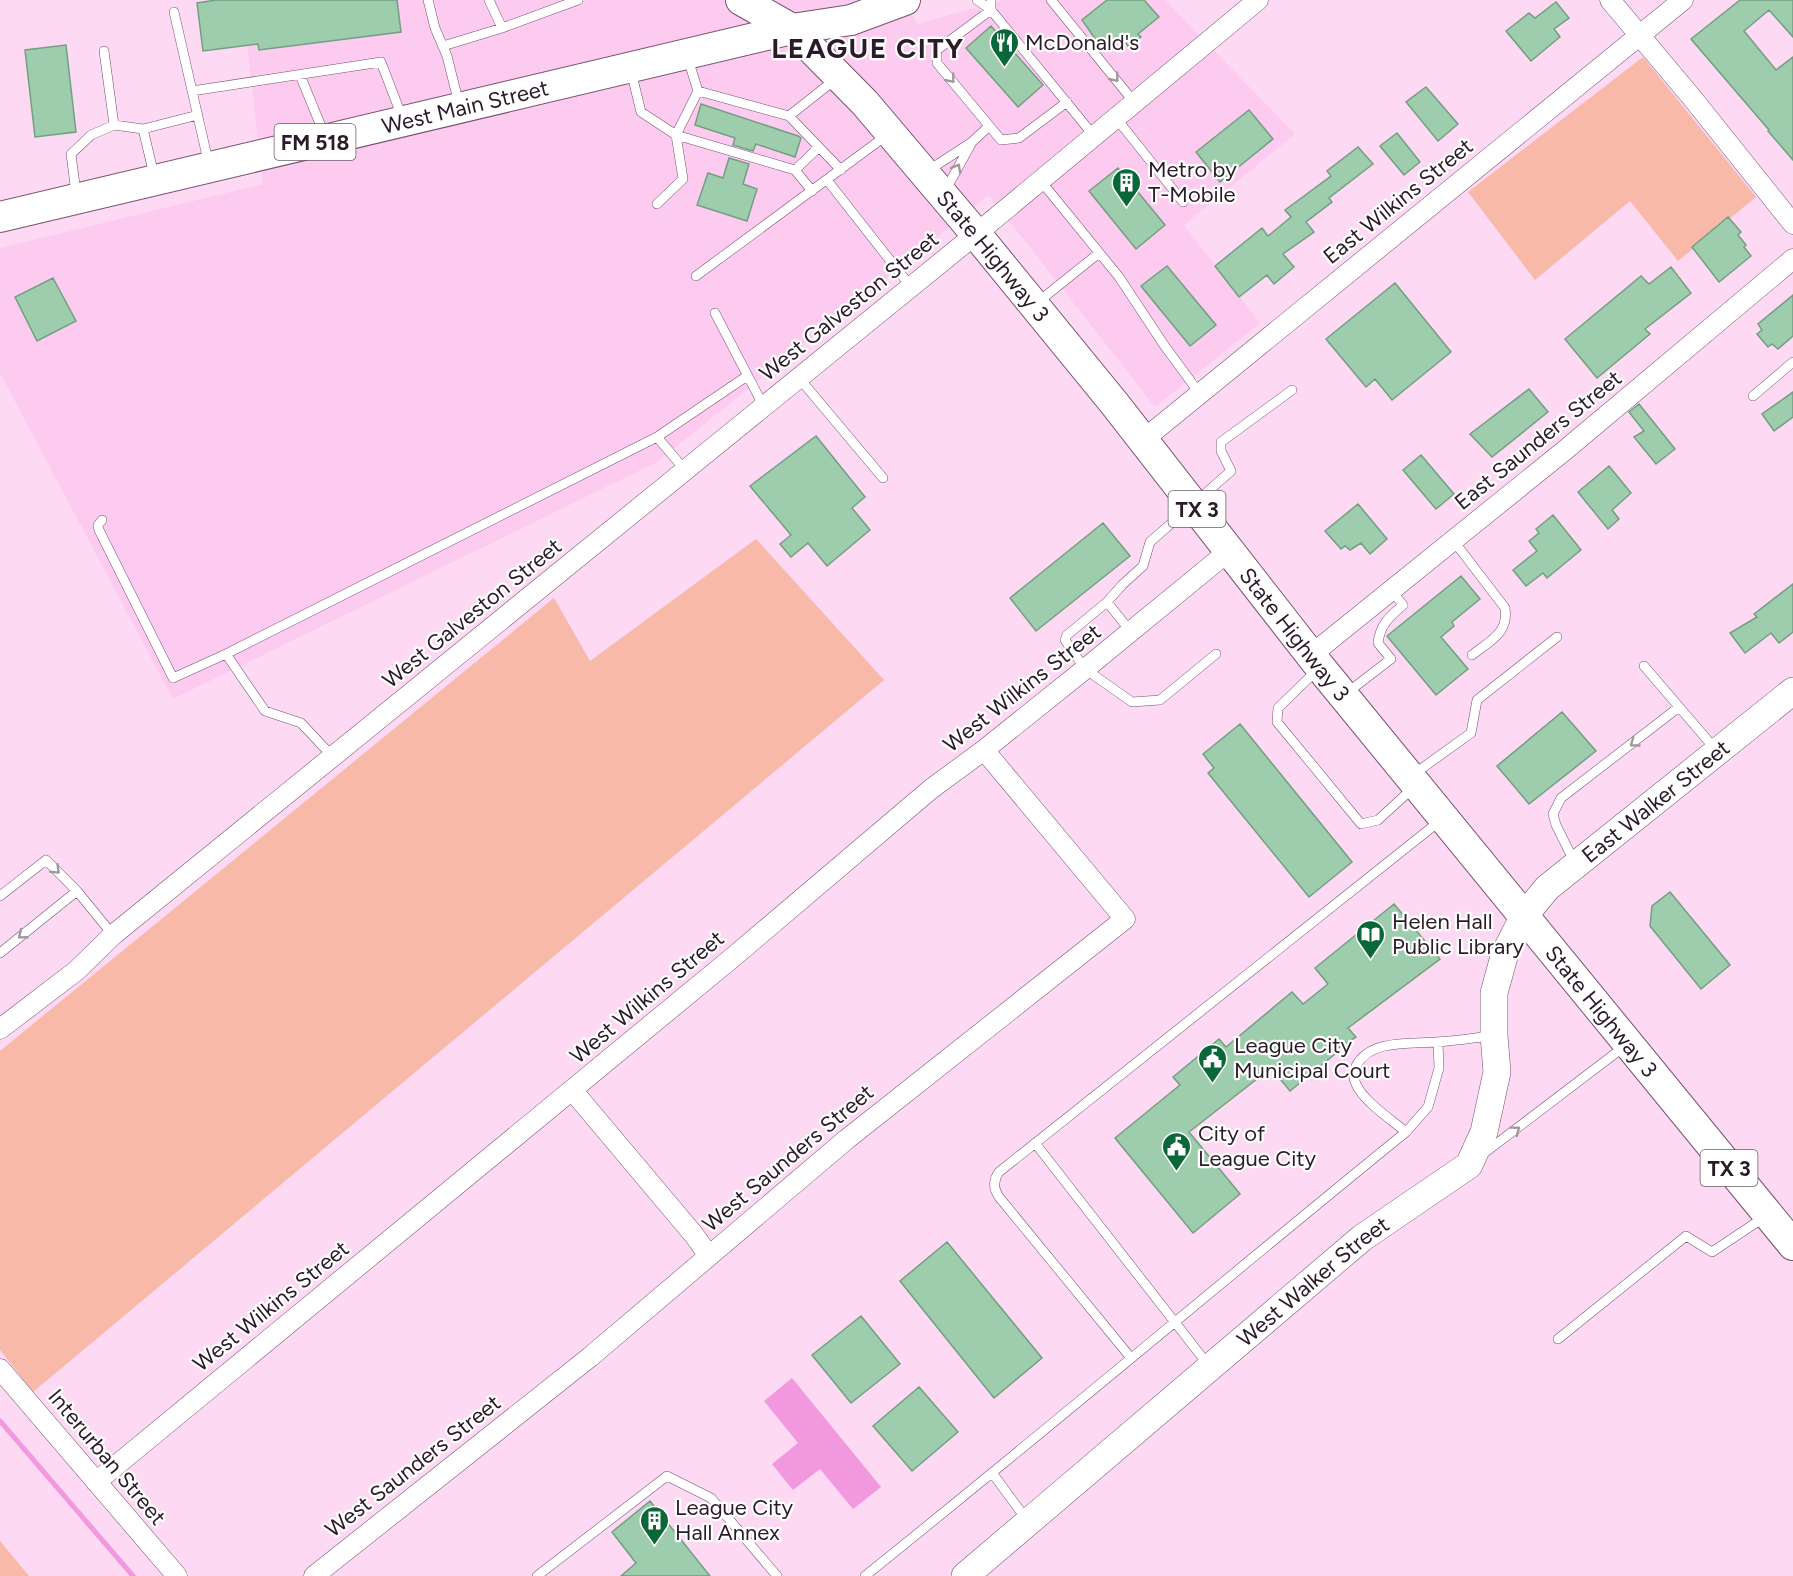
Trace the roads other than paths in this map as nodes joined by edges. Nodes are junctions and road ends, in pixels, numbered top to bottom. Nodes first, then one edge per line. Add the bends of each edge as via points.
1 (428, 0) edge
2 (489, 0) edge
3 (578, 0) edge
4 (741, 0) edge
5 (783, 0) edge
6 (904, 0) edge
7 (977, 0) edge
8 (1258, 0) edge
9 (1610, 0) edge
10 (1683, 0) edge
11 (1055, 1) edge
12 (991, 5) edge
13 (174, 12) dead end
14 (502, 28) junction
15 (792, 29) junction
16 (1639, 35) junction
17 (443, 46) junction
18 (104, 51) dead end
19 (687, 54) junction
20 (630, 67) junction
21 (300, 75) junction
22 (839, 76) junction
23 (192, 91) junction
24 (698, 91) junction
25 (1067, 102) junction
26 (1134, 102) junction
27 (460, 107) junction
28 (198, 115) junction
29 (789, 116) junction
30 (1116, 118) junction
31 (404, 121) junction
32 (114, 125) junction
33 (989, 126) junction
34 (143, 129) junction
35 (891, 133) junction
36 (676, 135) junction
37 (1094, 136) junction
38 (326, 139) junction
39 (972, 142) junction
40 (819, 147) junction
41 (210, 167) junction
42 (795, 170) junction
43 (841, 170) junction
44 (155, 180) junction
45 (827, 180) junction
46 (1040, 180) junction
47 (933, 184) junction
48 (812, 191) junction
49 (76, 199) junction
50 (1183, 202) dead end
51 (657, 204) dead end
52 (0, 217) edge
53 (1793, 224) edge
54 (976, 234) junction
55 (1099, 253) junction
56 (1793, 259) edge
57 (696, 276) dead end
58 (911, 287) junction
59 (1034, 306) junction
60 (715, 313) dead end
61 (1793, 362) edge
62 (747, 376) junction
63 (799, 378) junction
64 (1292, 390) dead end
65 (1200, 393) junction
66 (1754, 396) dead end
67 (764, 407) junction
68 (657, 437) junction
69 (1143, 440) junction
70 (685, 471) junction
71 (883, 478) dead end
72 (1193, 505) junction
73 (102, 520) dead end
74 (1453, 540) junction
75 (1229, 551) junction
76 (1391, 590) junction
77 (1107, 602) junction
78 (1131, 632) junction
79 (1557, 637) dead end
80 (225, 654) junction
81 (1216, 654) dead end
82 (1472, 655) dead end
83 (1315, 661) junction
84 (1644, 666) dead end
85 (1085, 669) junction
86 (1793, 691) edge
87 (1343, 696) junction
88 (1679, 707) junction
89 (984, 750) junction
90 (1718, 752) junction
91 (333, 757) junction
92 (1413, 781) junction
93 (1443, 818) junction
94 (1576, 865) junction
95 (77, 891) junction
96 (0, 896) edge
97 (1524, 916) junction
98 (113, 935) junction
99 (0, 953) edge
100 (0, 1029) edge
101 (1494, 1035) junction
102 (1438, 1042) junction
103 (1627, 1044) junction
104 (572, 1090) junction
105 (1406, 1132) junction
106 (1035, 1143) junction
107 (1469, 1165) junction
108 (1768, 1215) junction
109 (1793, 1245) edge
110 (710, 1256) junction
111 (1175, 1321) junction
112 (1558, 1339) dead end
113 (1131, 1358) junction
114 (1210, 1368) junction
115 (0, 1369) edge
116 (993, 1474) junction
117 (96, 1482) junction
118 (1029, 1522) junction
119 (177, 1576) edge
120 (314, 1576) edge
121 (537, 1576) edge
122 (777, 1576) edge
123 (865, 1576) edge
124 (965, 1576) edge

1 - 17 lane
2 - 14 lane
3 - 14 lane
4 - 15 main road, State Highway 3 / TX 3
5 - 15 main road, State Highway 3 / TX 3
6 - 15 main road, FM 518 via 851,20
7 - 12 lane
8 - 26 street, West Galveston Street
9 - 16 street
10 - 16 street, East Wilkins Street
11 -> 26 lane
12 - 25 lane
12 -> 33 lane via 938,50 938,63
13 - 23 lane
14 - 17 lane
15 - 19 main road, West Main Street / FM 518
15 - 22 main road, State Highway 3 / TX 3
16 - 53 street
16 - 65 street, East Wilkins Street
17 - 27 lane
18 - 32 lane
19 - 20 main road, West Main Street / FM 518
19 - 24 lane
20 - 27 main road, West Main Street / FM 518
20 - 36 lane via 641,112
21 - 23 lane
21 - 31 lane via 381,62
21 - 38 lane
22 - 29 lane
22 - 35 main road, State Highway 3 / TX 3
23 - 28 lane
24 - 29 lane
24 - 36 lane
25 - 33 lane via 1019,138 1000,140
25 - 37 lane
26 - 30 street, West Galveston Street
27 - 31 main road, West Main Street / FM 518
28 - 34 lane
28 - 41 lane
29 - 40 lane
30 - 37 street, West Galveston Street
30 - 50 lane
31 - 38 main road, West Main Street / FM 518
32 - 34 lane
32 - 49 lane via 91,135 71,154
33 - 39 lane
34 - 44 lane
35 - 43 lane
35 - 47 main road, State Highway 3 / TX 3
36 - 42 lane
36 - 51 lane via 683,179
37 - 46 street, West Galveston Street
38 - 41 main road, West Main Street / FM 518
39 - 47 lane
47 -> 39 lane
40 - 42 lane
40 - 43 lane
41 - 44 main road, West Main Street / FM 518
42 - 48 lane
43 - 45 lane
44 - 49 main road, West Main Street / FM 518
45 - 48 lane
45 - 58 lane
46 - 54 street, West Galveston Street
46 - 55 lane
47 - 54 main road, State Highway 3 / TX 3
48 - 57 lane
49 - 52 main road, West Main Street / FM 518
54 - 58 street, West Galveston Street
54 - 59 main road, State Highway 3 / TX 3
55 - 59 lane
55 - 65 lane
56 - 74 street, East Saunders Street
58 - 63 street, West Galveston Street
59 - 69 main road, State Highway 3 / TX 3
60 - 62 lane
61 - 66 lane
62 - 67 lane
62 - 68 lane
63 - 67 street, West Galveston Street
63 - 71 lane
64 - 72 lane via 1221,442 1231,471
65 - 69 street, East Wilkins Street
67 - 70 street, West Galveston Street
68 - 70 lane
68 - 80 lane
69 - 72 main road, State Highway 3 / TX 3
70 - 91 street, West Galveston Street
72 - 75 main road, State Highway 3 / TX 3
72 - 77 lane via 1150,542 1143,566
73 - 80 lane via 99,530 173,678
74 - 76 street, East Saunders Street
74 - 82 lane via 1505,608 1507,618 1503,629
75 - 78 street, West Wilkins Street
75 - 83 main road, State Highway 3 / TX 3
76 - 83 street, East Saunders Street
76 - 87 lane via 1403,605 1384,622 1378,644 1391,659
77 - 78 lane
77 - 85 lane via 1067,634 1065,640
78 - 85 street, West Wilkins Street
79 - 92 lane via 1478,700 1471,733
80 - 91 lane via 265,711 301,723
81 - 85 lane via 1160,700 1132,702
83 - 87 main road, State Highway 3 / TX 3
83 - 92 lane via 1278,708 1277,722 1361,824 1378,820
84 - 88 lane
85 - 89 street, West Wilkins Street
86 - 90 street, East Walker Street
87 - 92 main road, State Highway 3 / TX 3
88 - 90 lane
88 -> 94 lane via 1561,798 1552,814
89 - 104 street, West Wilkins Street via 931,789
89 - 110 street, West Saunders Street via 1125,920 847,1139
90 - 94 street, East Walker Street
91 - 98 street, West Galveston Street
92 - 93 main road, State Highway 3 / TX 3
93 - 97 main road, State Highway 3 / TX 3
93 - 106 lane
94 - 97 street, East Walker Street via 1547,888
96 -> 95 lane via 46,860
95 - 98 lane
95 -> 99 lane
97 - 101 street via 1504,953 1494,993
97 - 103 main road, State Highway 3 / TX 3
98 - 100 street, West Galveston Street via 76,971
101 - 102 lane
101 - 107 street via 1497,1072 1493,1097 1484,1132
102 - 105 lane via 1439,1068 1428,1107
102 - 105 lane via 1388,1045 1372,1050 1353,1071 1361,1093
107 -> 103 lane
103 - 108 main road, State Highway 3 / TX 3
104 - 110 street
104 - 117 street, West Wilkins Street
105 - 111 lane
106 - 111 lane
106 - 113 lane via 999,1172 995,1191
107 - 114 street, West Walker Street via 1362,1238
108 - 109 main road, State Highway 3 / TX 3
108 - 112 lane via 1712,1252 1686,1236
110 - 120 street, West Saunders Street via 590,1357
111 - 113 lane
111 - 114 lane
113 - 116 lane
114 - 118 street, West Walker Street
115 - 117 street, Interurban Street
116 - 118 lane
116 - 123 lane
117 - 119 street, Interurban Street
118 - 124 street, West Walker Street
121 - 122 lane via 667,1476 711,1498

